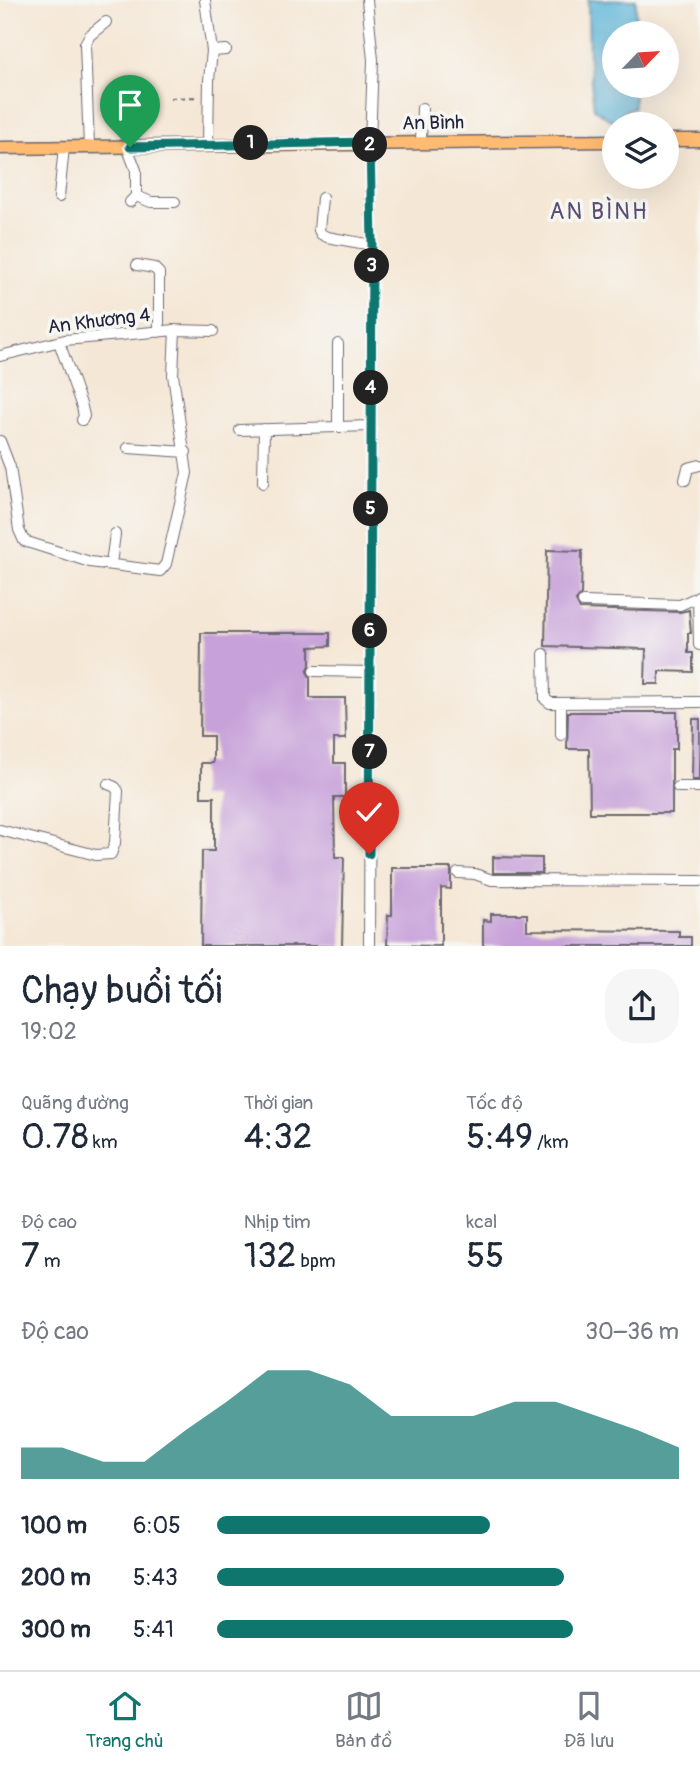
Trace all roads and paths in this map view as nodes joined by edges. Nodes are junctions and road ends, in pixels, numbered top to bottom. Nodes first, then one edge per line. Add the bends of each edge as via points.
1 (205, 0) edge
2 (365, 2) edge
3 (106, 22) dead end
4 (226, 50) dead end
5 (212, 51) junction
6 (208, 97) junction
7 (170, 98) dead end
8 (422, 108) dead end
9 (679, 140) edge
10 (700, 140) edge
11 (602, 141) edge
12 (370, 142) junction
13 (421, 142) junction
14 (208, 144) junction
15 (64, 147) junction
16 (89, 147) junction
17 (130, 147) junction
18 (0, 148) edge
19 (59, 197) dead end
20 (322, 198) dead end
21 (174, 202) dead end
22 (372, 245) junction
23 (137, 265) dead end
24 (175, 330) junction
25 (213, 331) dead end
26 (159, 332) junction
27 (59, 342) junction
28 (338, 344) dead end
29 (0, 356) edge
30 (82, 420) dead end
31 (371, 426) junction
32 (338, 427) junction
33 (264, 429) junction
34 (240, 430) dead end
35 (1, 448) edge
36 (128, 448) dead end
37 (186, 452) junction
38 (700, 465) edge
39 (685, 480) dead end
40 (263, 483) dead end
41 (115, 534) dead end
42 (111, 564) junction
43 (699, 596) edge
44 (583, 603) dead end
45 (699, 645) edge
46 (544, 654) dead end
47 (314, 671) dead end
48 (370, 672) junction
49 (700, 702) edge
50 (561, 703) junction
51 (561, 735) dead end
52 (108, 784) dead end
53 (678, 787) dead end
54 (700, 787) edge
55 (0, 830) edge
56 (458, 873) dead end
57 (700, 881) edge
58 (369, 946) edge

1 - 5 street
2 - 12 street via 373,60
3 - 16 street via 85,44
4 - 5 street
5 - 6 street
6 - 7 path
6 - 14 street
8 - 13 street
9 - 10 main road
11 - 13 main road, An Bình
12 - 13 main road, An Bình
12 - 14 main road, An Bình
12 - 22 street
14 - 17 main road, An Bình
15 - 16 main road, An Bình
15 - 18 main road, An Bình
15 - 19 street
16 - 17 main road, An Bình
17 - 21 street via 136,170 133,199
20 - 22 street via 321,234
22 - 31 street
23 - 26 street via 159,273
24 - 25 street
24 - 26 street, An Khương 4
24 - 37 street, An Khương 4 via 174,383
26 - 27 street, An Khương 4
27 - 29 street, An Khương 4
27 - 30 street via 85,416
28 - 32 street
31 - 32 street
31 - 48 street
32 - 33 street
33 - 34 street
33 - 40 street
35 - 42 street, An Khương 4 via 13,481 24,541
36 - 37 street
37 - 42 street, An Khương 4 via 187,473 164,568 155,572
38 - 39 street via 688,468
41 - 42 street
43 - 44 street via 680,605
43 - 45 street
46 - 50 street via 545,699
47 - 48 street
48 - 58 street
49 - 50 street
50 - 51 street
52 - 55 street via 118,791 111,854 96,855
53 - 54 street
56 - 57 street via 492,880

